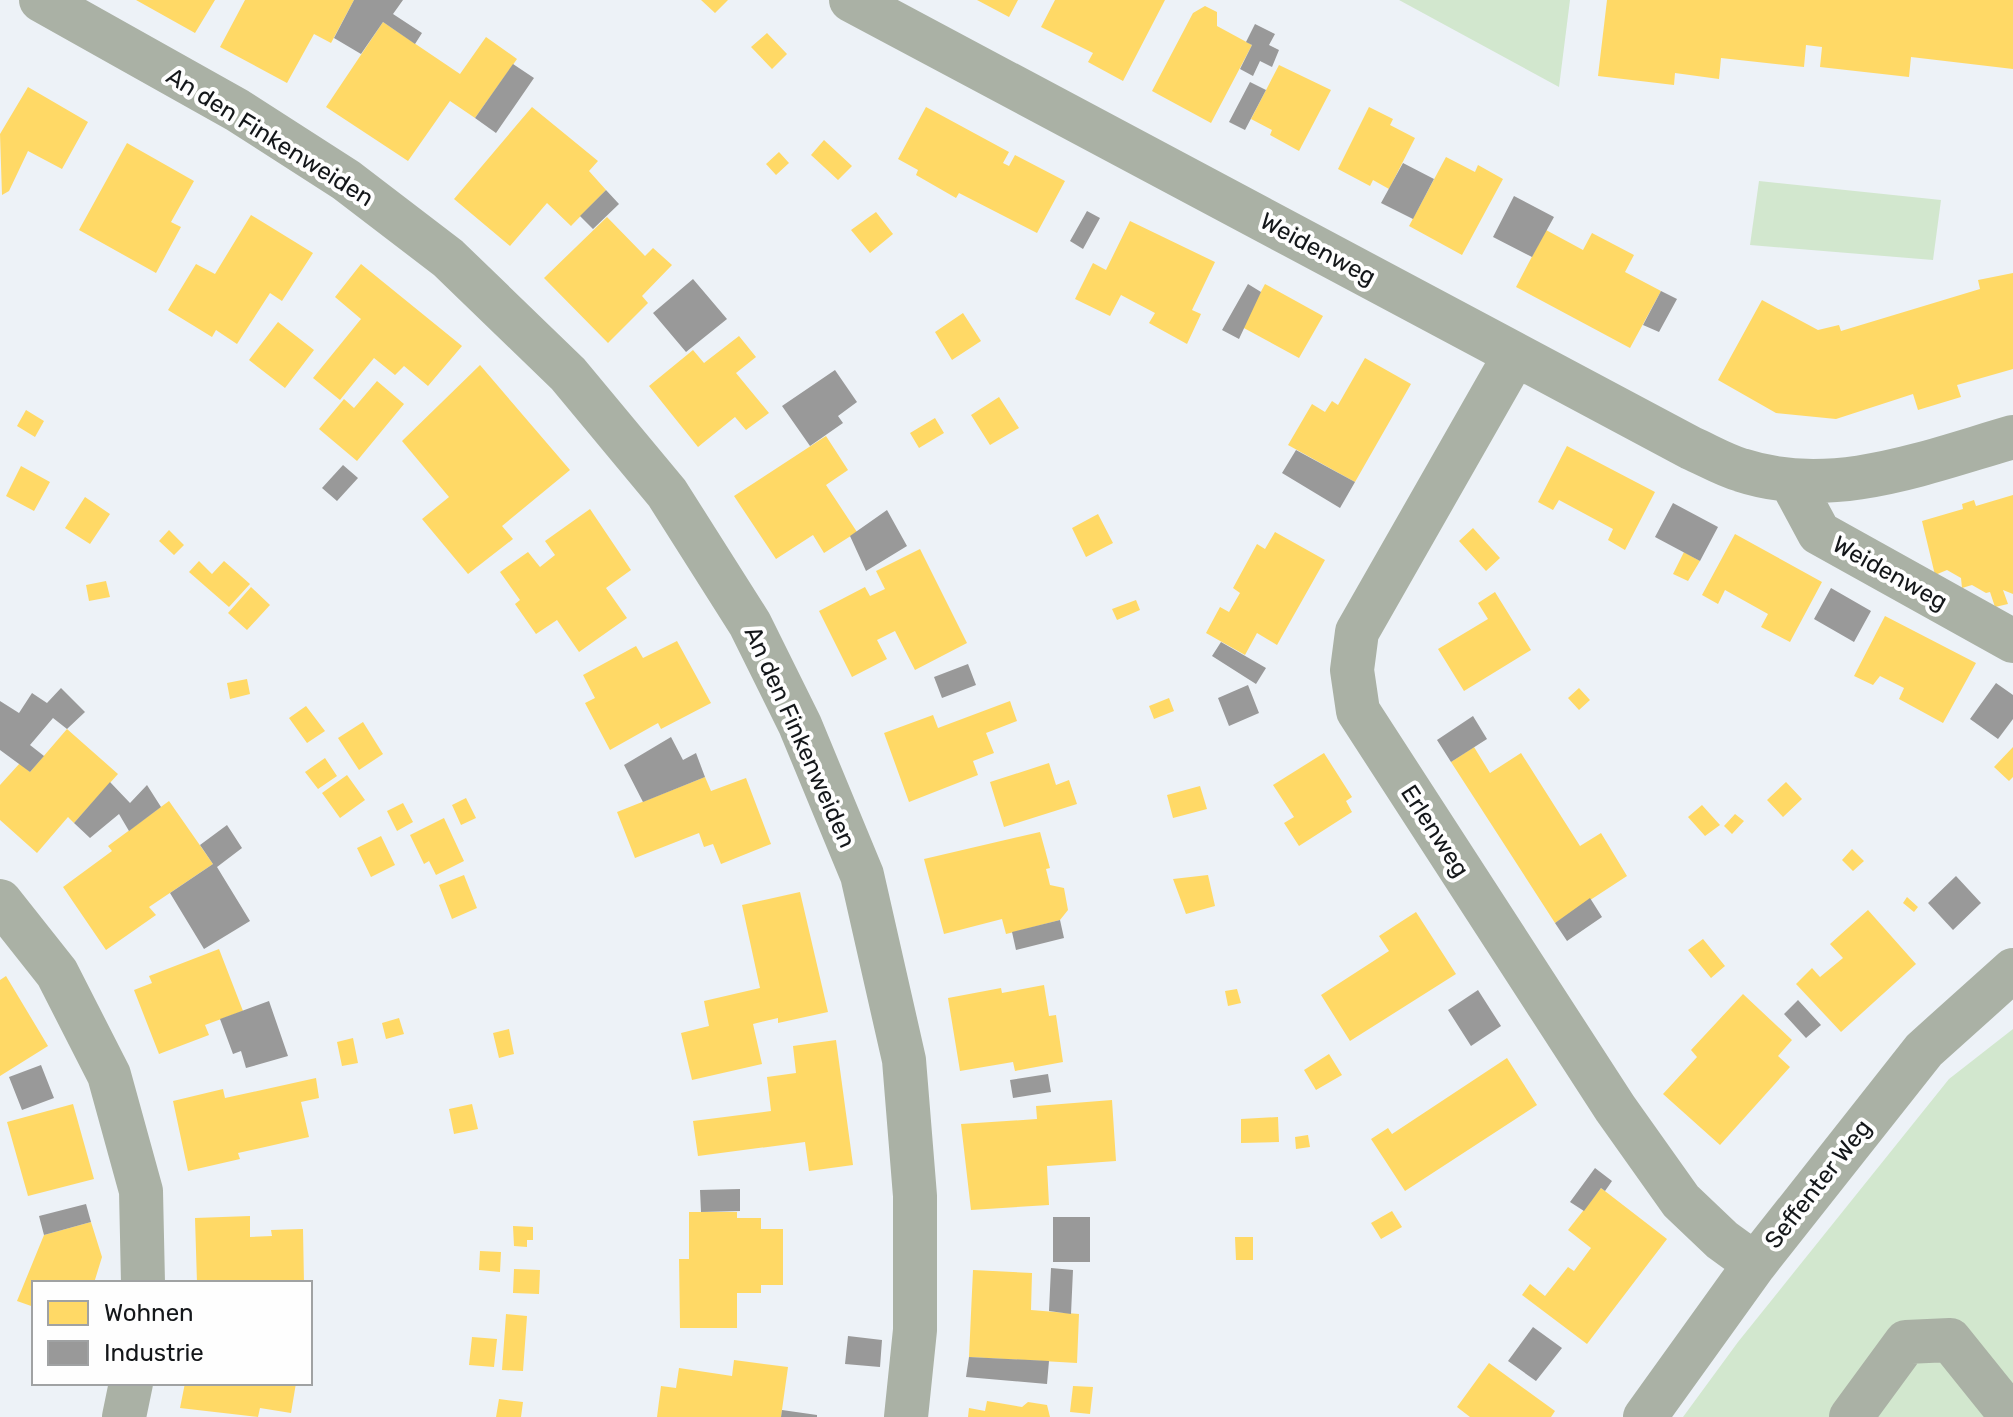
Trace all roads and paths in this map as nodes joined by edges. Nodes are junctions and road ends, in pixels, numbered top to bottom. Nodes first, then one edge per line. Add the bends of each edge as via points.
1 (41, 0) edge
2 (851, 0) edge
3 (1515, 355) junction
4 (2013, 437) edge
5 (1791, 481) junction
6 (2013, 641) edge
7 (0, 901) edge
8 (2013, 970) edge
9 (1755, 1264) junction
10 (143, 1281) edge
11 (131, 1385) edge
12 (124, 1417) edge
13 (906, 1417) edge
14 (1645, 1417) edge
15 (1851, 1417) edge
16 (2012, 1417) edge

1 - 13 street, An den Finkenweiden via 237,110 346,180 448,258 568,374 667,493 750,624 800,725 862,875 904,1060 915,1196 915,1330
2 - 3 street, Weidenweg
3 - 5 street, Weidenweg via 1691,448 1742,471
3 - 9 street, Erlenweg via 1357,632 1352,670 1358,711 1681,1201
4 - 5 street, Weidenweg via 1903,469 1845,480
5 - 6 street, Weidenweg via 1819,533
7 - 10 street via 57,973 109,1075 141,1191
8 - 9 street, Seffenter Weg via 1924,1050
9 - 14 street, Seffenter Weg
11 - 12 street
15 - 16 street via 1906,1342 1950,1340

